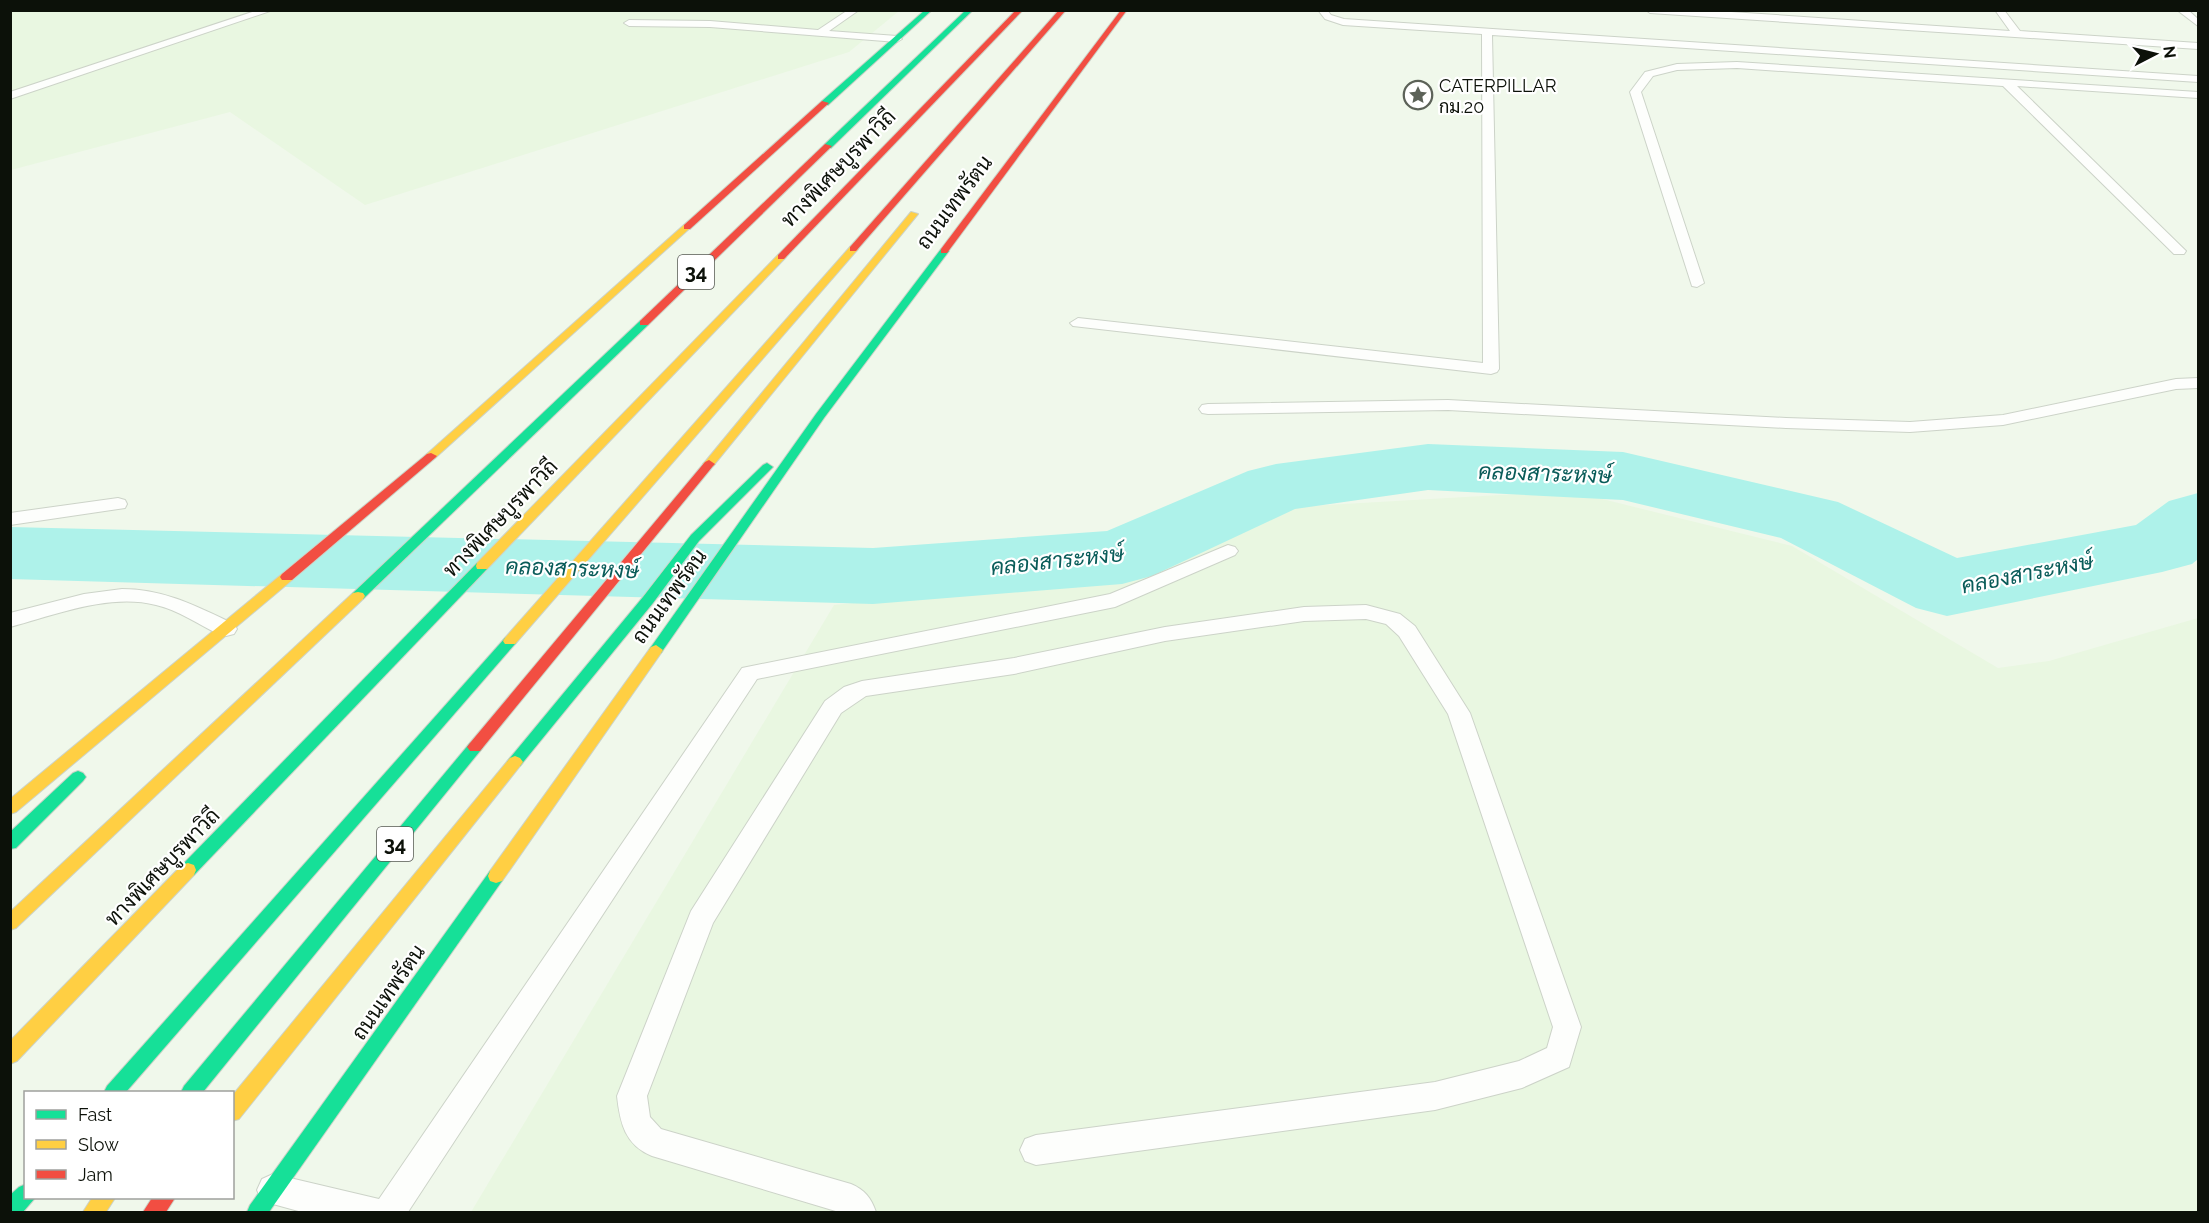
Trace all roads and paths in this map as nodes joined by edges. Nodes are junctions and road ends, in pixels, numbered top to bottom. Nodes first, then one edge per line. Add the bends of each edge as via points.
1 (855, 10) edge
2 (929, 10) edge
3 (970, 10) edge
4 (1020, 10) edge
5 (1124, 10) edge
6 (1322, 10) edge
7 (1650, 10) edge
8 (1865, 10) edge
9 (1999, 10) edge
10 (2181, 10) edge
11 (267, 11) edge
12 (1067, 20) edge
13 (2199, 23) edge
14 (629, 24) dead end
15 (1873, 25) junction
16 (1487, 31) junction
17 (822, 32) junction
18 (2018, 34) junction
19 (897, 39) junction
20 (2199, 46) edge
21 (2199, 79) edge
22 (2006, 82) junction
23 (2199, 95) edge
24 (10, 96) edge
25 (922, 204) dead end
26 (2179, 251) dead end
27 (1697, 283) dead end
28 (1078, 323) dead end
29 (2199, 383) edge
30 (1208, 409) dead end
31 (820, 416) junction
32 (118, 504) dead end
33 (10, 519) edge
34 (1228, 551) dead end
35 (250, 608) junction
36 (10, 620) edge
37 (226, 629) junction
38 (130, 726) dead end
39 (87, 768) dead end
40 (10, 808) edge
41 (10, 843) edge
42 (10, 923) edge
43 (10, 1054) edge
44 (115, 1091) edge
45 (192, 1091) edge
46 (234, 1109) edge
47 (1036, 1150) dead end
48 (24, 1196) edge
49 (103, 1199) edge
50 (163, 1199) edge
51 (265, 1202) edge
52 (10, 1211) edge
53 (93, 1212) edge
54 (153, 1212) edge
55 (372, 1212) edge
56 (389, 1212) edge
57 (860, 1212) edge

1 - 17 lane
2 - 19 main road, 34
3 - 42 main road, 34 via 347,607
4 - 43 main road, ทางพิเศษบูรพาวิถี
5 - 31 main road, ถนนเทพรัตน
6 - 16 lane via 1328,17 1343,22
7 - 15 lane
8 - 15 lane
9 - 18 lane
10 - 13 lane
11 - 24 lane
12 - 44 main road
14 - 17 lane via 710,24
15 - 18 lane
16 - 21 lane
16 - 28 lane via 1491,369
17 - 19 lane
18 - 20 lane
19 - 35 main road, 34 via 440,450
22 - 23 lane
22 - 26 lane
22 - 27 lane via 1737,65 1677,67 1649,74 1635,92
25 - 45 main road, ถนนเทพรัตน / 34
29 - 30 lane via 2176,384 2003,420 1910,426 1448,405
31 - 46 main road via 695,538
31 - 51 main road, ถนนเทพรัตน
32 - 33 lane
34 - 56 lane via 1115,600 750,673
35 - 37 main road, 34
35 - 38 main road
36 - 37 lane via 82,602 133,595 158,598
37 - 40 main road, 34
39 - 41 main road
47 - 57 lane via 1435,1096 1522,1074 1559,1057 1567,1027 1460,713 1407,631 1393,619 1366,612 1304,614 1165,634 1014,666 862,689 833,706 701,919 632,1096 636,1124 652,1141 851,1200
48 - 52 main road
49 - 53 main road
50 - 54 main road
51 - 55 lane

